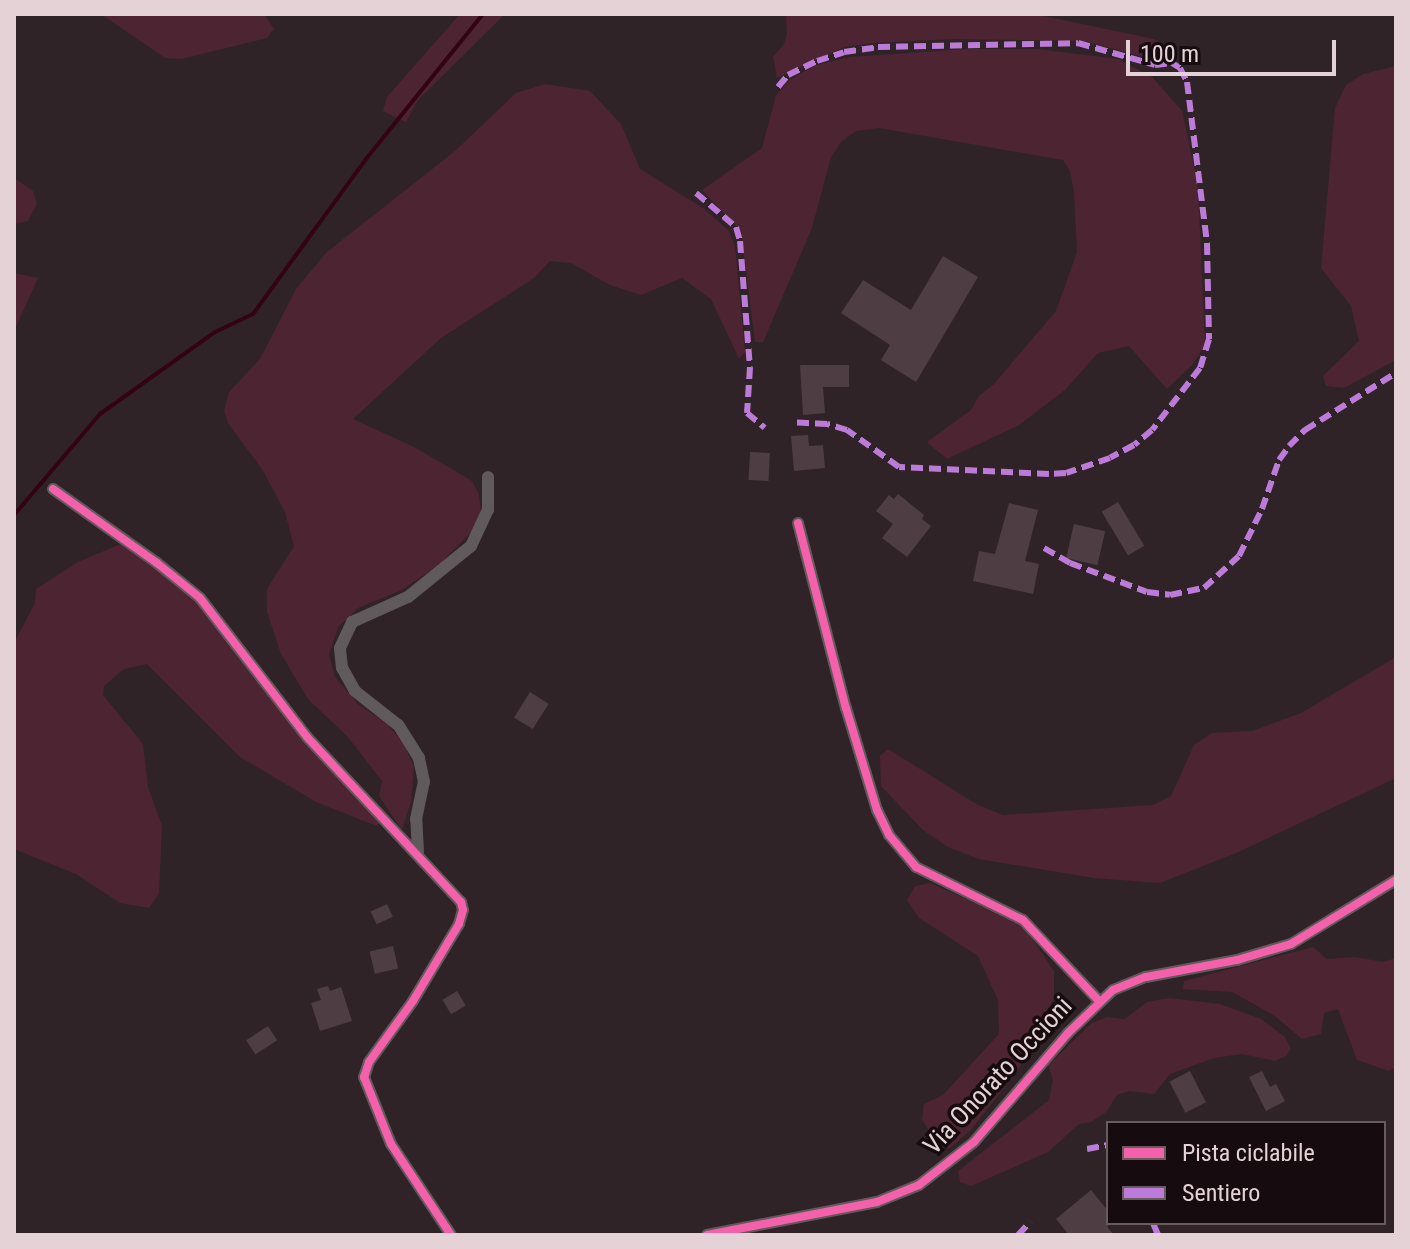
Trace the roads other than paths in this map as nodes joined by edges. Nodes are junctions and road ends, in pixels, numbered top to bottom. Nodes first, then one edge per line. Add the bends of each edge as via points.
1 (488, 477) dead end
2 (53, 489) dead end
3 (798, 523) dead end
4 (419, 855) junction
5 (1396, 880) edge
6 (1098, 1000) junction
7 (451, 1235) edge
8 (707, 1235) edge

1 - 4 street via 488,510 471,546 408,597 352,622 340,648 342,668 355,691 398,725 419,758 424,782 416,819
2 - 4 street via 200,598 299,727
3 - 6 street via 850,722 889,835 916,867 1023,920
4 - 7 street via 461,902 462,917 364,1077 391,1144
5 - 6 street, Via Onorato Occioni via 1291,944 1146,977
6 - 8 street, Via Onorato Occioni via 979,1137 934,1176 877,1202

